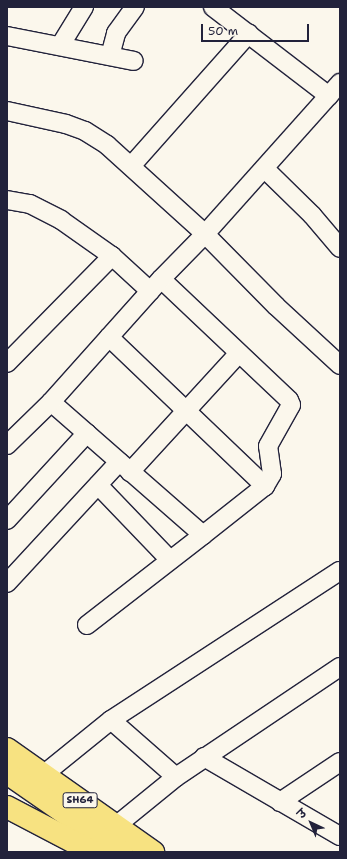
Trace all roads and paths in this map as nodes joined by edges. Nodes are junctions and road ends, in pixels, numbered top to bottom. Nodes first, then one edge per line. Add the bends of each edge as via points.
1 (84, 7) edge
2 (135, 7) edge
3 (213, 7) edge
4 (249, 34) junction
5 (7, 36) edge
6 (60, 46) junction
7 (110, 56) junction
8 (134, 61) dead end
9 (335, 89) edge
10 (7, 111) edge
11 (132, 165) junction
12 (265, 168) junction
13 (7, 200) edge
14 (205, 234) junction
15 (340, 248) edge
16 (112, 256) junction
17 (156, 285) junction
18 (108, 337) junction
19 (239, 353) junction
20 (7, 363) edge
21 (340, 365) edge
22 (51, 402) junction
23 (187, 410) junction
24 (86, 433) junction
25 (7, 445) edge
26 (125, 467) junction
27 (98, 485) junction
28 (265, 486) junction
29 (7, 520) edge
30 (202, 535) junction
31 (170, 560) junction
32 (340, 571) edge
33 (7, 583) edge
34 (87, 625) dead end
35 (340, 667) edge
36 (111, 720) junction
37 (7, 749) edge
38 (204, 758) junction
39 (340, 762) edge
40 (7, 773) edge
41 (43, 775) junction
42 (176, 776) junction
43 (280, 802) junction
44 (7, 807) edge
45 (117, 825) junction
46 (340, 836) edge
47 (93, 852) edge
48 (121, 852) edge
49 (153, 852) edge

1 - 6 street
2 - 7 street via 116,33
3 - 4 street
4 - 9 street
4 - 11 street
5 - 6 street
6 - 7 street
7 - 8 street
9 - 12 street
10 - 11 street via 66,124 85,131
11 - 14 street
12 - 14 street
12 - 15 street via 312,215
13 - 16 street via 30,204 61,220
14 - 17 street
14 - 21 street via 276,306
16 - 17 street
16 - 20 street
17 - 18 street
17 - 19 street
18 - 22 street
18 - 23 street
19 - 23 street
19 - 28 street via 291,405 268,446 272,474
22 - 24 street
22 - 25 street
23 - 26 street
23 - 28 street
24 - 26 street
24 - 29 street
26 - 27 street
26 - 30 street
27 - 31 street
27 - 33 street
28 - 30 street
30 - 31 street
31 - 34 street
32 - 36 street
35 - 38 street
36 - 41 street
36 - 42 street
37 - 41 main road, SH64
38 - 42 street
38 - 43 street
39 - 43 street
40 - 48 main road, SH64
41 - 45 main road, SH64
42 - 45 street
43 - 46 street
44 - 47 main road
45 - 49 main road, SH64

